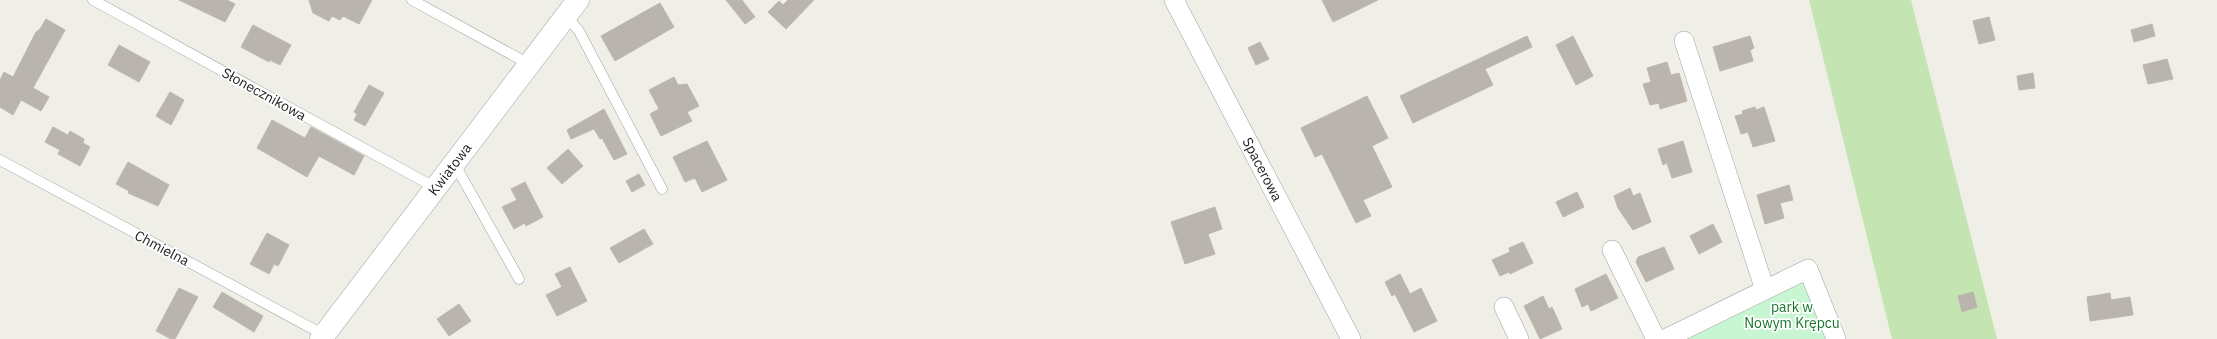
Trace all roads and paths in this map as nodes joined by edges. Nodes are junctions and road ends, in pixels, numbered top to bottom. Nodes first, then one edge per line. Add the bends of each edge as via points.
1 (93, 0) edge
2 (412, 0) edge
3 (1174, 0) edge
4 (572, 8) edge
5 (1684, 41) dead end
6 (529, 64) junction
7 (0, 160) edge
8 (454, 163) junction
9 (436, 188) junction
10 (662, 189) dead end
11 (1612, 250) dead end
12 (518, 279) dead end
13 (1766, 290) junction
14 (1504, 307) dead end
15 (322, 337) edge
16 (1351, 339) edge
17 (1519, 339) edge
18 (1656, 339) edge
19 (1665, 339) edge
20 (1836, 339) edge

1 - 9 lane, Słonecznikowa
2 - 6 lane
3 - 16 street, Spacerowa
4 - 6 street, Kwiatowa
4 - 10 lane via 579,31
5 - 13 street
6 - 8 street, Kwiatowa
7 - 15 lane, Chmielna
8 - 9 street, Kwiatowa
8 - 12 lane
9 - 15 street, Kwiatowa
11 - 18 street
13 - 19 street
13 - 20 street via 1808,269
14 - 17 street

